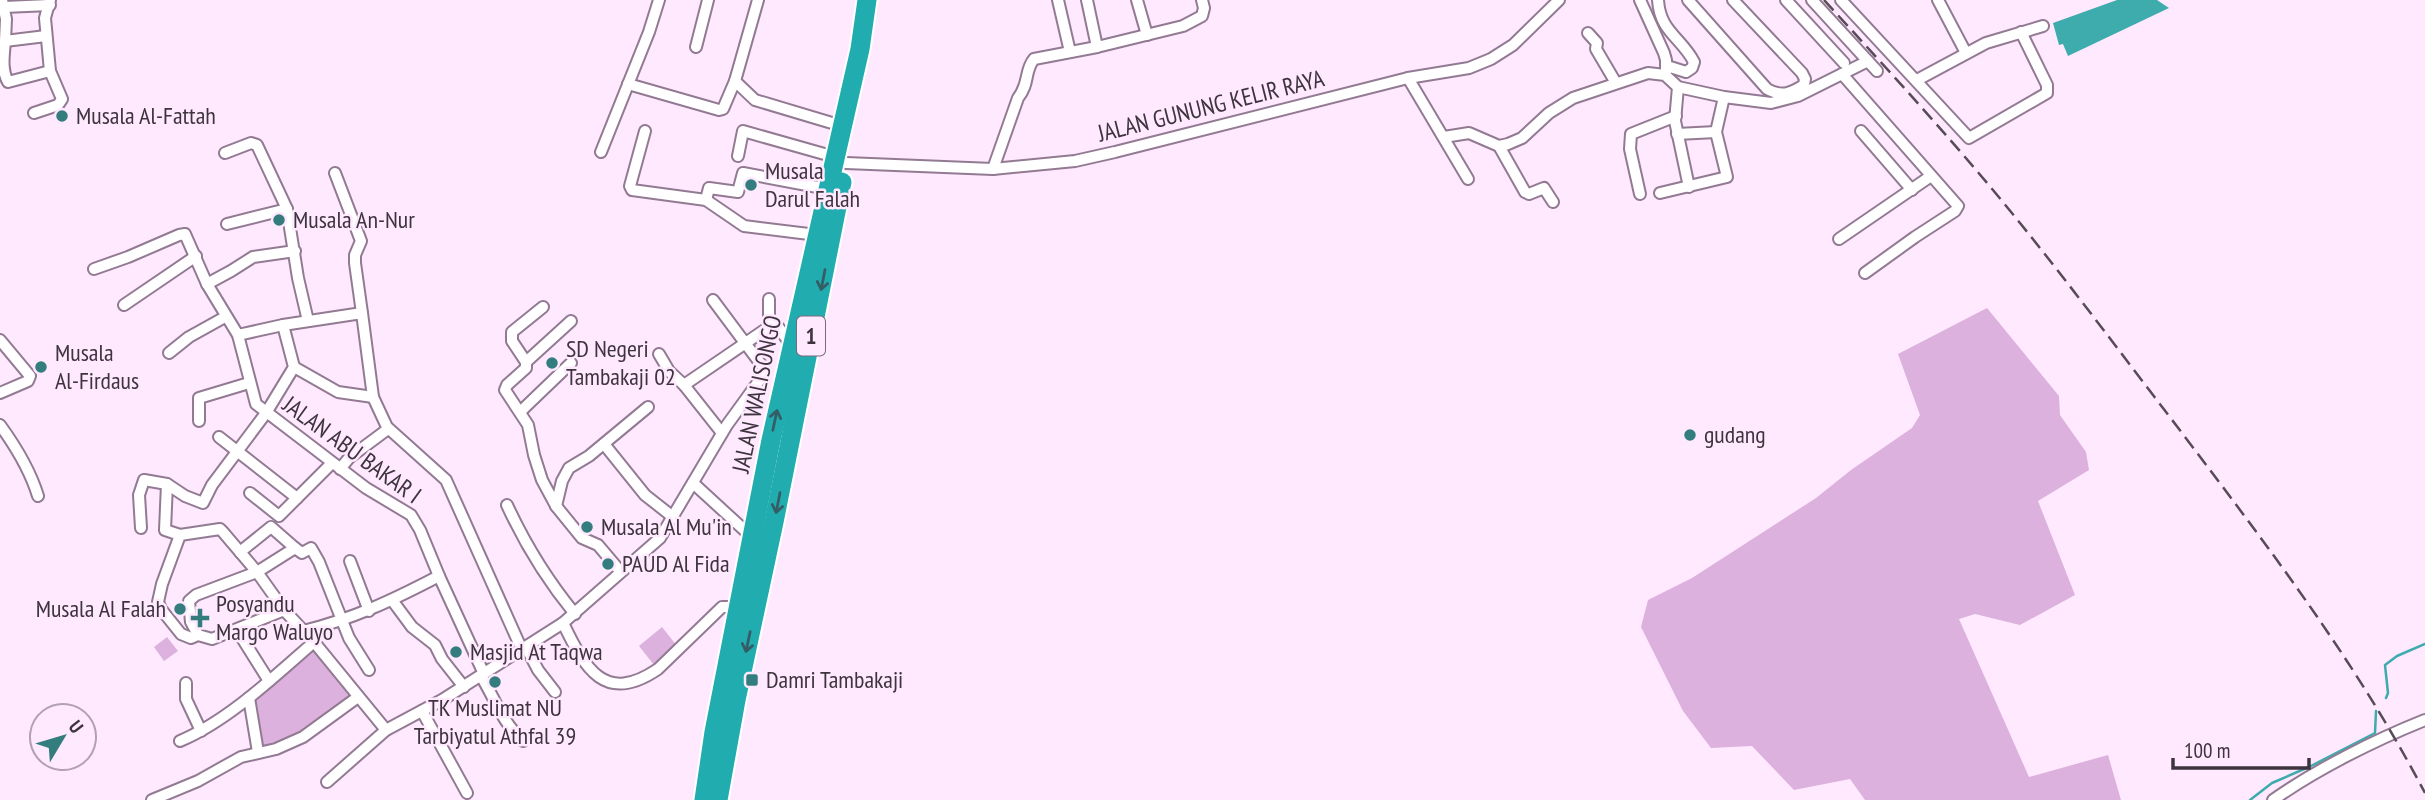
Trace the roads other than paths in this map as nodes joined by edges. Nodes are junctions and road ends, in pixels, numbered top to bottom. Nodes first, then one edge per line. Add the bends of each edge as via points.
1 (659, 0) edge
2 (708, 0) edge
3 (758, 0) edge
4 (867, 0) edge
5 (881, 0) edge
6 (1058, 0) edge
7 (1087, 0) edge
8 (1137, 0) edge
9 (1202, 0) edge
10 (1559, 0) edge
11 (1640, 0) edge
12 (1658, 0) edge
13 (1688, 0) edge
14 (1733, 0) edge
15 (1786, 0) edge
16 (1812, 0) edge
17 (1841, 0) edge
18 (1938, 0) edge
19 (50, 2) edge
20 (3, 4) edge
21 (2043, 26) dead end
22 (2021, 32) junction
23 (1588, 33) dead end
24 (1147, 35) junction
25 (46, 36) junction
26 (5, 41) junction
27 (696, 47) dead end
28 (1097, 47) junction
29 (1070, 52) junction
30 (1966, 53) junction
31 (1868, 61) junction
32 (1843, 69) junction
33 (1666, 70) junction
34 (50, 71) junction
35 (1877, 71) dead end
36 (1408, 78) junction
37 (1917, 80) junction
38 (735, 81) junction
39 (1616, 83) junction
40 (628, 84) junction
41 (1678, 87) junction
42 (1724, 97) junction
43 (34, 113) dead end
44 (1676, 116) junction
45 (842, 126) junction
46 (645, 131) dead end
47 (1861, 131) dead end
48 (1716, 132) junction
49 (1677, 134) junction
50 (1444, 136) junction
51 (1499, 146) junction
52 (601, 152) dead end
53 (225, 153) dead end
54 (738, 156) dead end
55 (841, 160) junction
56 (993, 169) junction
57 (335, 173) dead end
58 (1931, 176) junction
59 (1468, 179) dead end
60 (1689, 187) junction
61 (828, 189) junction
62 (1912, 190) junction
63 (1660, 193) dead end
64 (1640, 194) dead end
65 (706, 200) junction
66 (1553, 202) dead end
67 (287, 209) junction
68 (227, 224) dead end
69 (817, 235) junction
70 (1839, 239) dead end
71 (295, 251) junction
72 (196, 256) junction
73 (94, 269) dead end
74 (1865, 273) dead end
75 (207, 284) junction
76 (769, 299) dead end
77 (713, 300) dead end
78 (124, 305) dead end
79 (543, 307) dead end
80 (362, 313) junction
81 (225, 317) junction
82 (308, 321) junction
83 (571, 321) dead end
84 (283, 325) junction
85 (770, 326) junction
86 (238, 335) junction
87 (0, 340) edge
88 (744, 342) junction
89 (791, 345) junction
90 (169, 353) dead end
91 (659, 354) dead end
92 (526, 362) junction
93 (571, 363) dead end
94 (294, 367) junction
95 (249, 383) junction
96 (684, 385) junction
97 (0, 393) edge
98 (373, 397) junction
99 (648, 407) dead end
100 (520, 412) junction
101 (265, 413) junction
102 (199, 421) dead end
103 (0, 425) edge
104 (388, 429) junction
105 (722, 433) junction
106 (219, 437) dead end
107 (604, 444) junction
108 (238, 450) junction
109 (336, 466) junction
110 (693, 484) junction
111 (167, 485) junction
112 (250, 493) dead end
113 (38, 496) dead end
114 (297, 498) junction
115 (507, 505) dead end
116 (556, 506) junction
117 (673, 517) junction
118 (141, 528) dead end
119 (180, 535) junction
120 (753, 538) junction
121 (295, 548) junction
122 (240, 552) junction
123 (350, 561) dead end
124 (620, 571) junction
125 (257, 572) junction
126 (439, 576) junction
127 (392, 600) junction
128 (739, 607) junction
129 (284, 610) junction
130 (369, 611) junction
131 (575, 614) junction
132 (342, 622) junction
133 (563, 623) junction
134 (237, 629) junction
135 (303, 631) junction
136 (198, 635) junction
137 (314, 642) junction
138 (524, 649) junction
139 (369, 670) dead end
140 (482, 675) junction
141 (270, 681) junction
142 (186, 683) dead end
143 (464, 687) junction
144 (555, 692) dead end
145 (358, 696) junction
146 (249, 698) junction
147 (422, 711) junction
148 (2425, 720) edge
149 (386, 730) junction
150 (201, 731) junction
151 (180, 741) dead end
152 (523, 741) dead end
153 (258, 752) junction
154 (327, 782) dead end
155 (467, 793) dead end
156 (152, 800) edge
157 (704, 800) edge
158 (718, 800) edge
159 (2273, 800) edge

1 - 40 street
2 - 27 street
3 - 38 street
4 - 45 highway, JALAN WALISONGO / 1
5 - 55 highway, JALAN WALISONGO / 1
6 - 29 street
7 - 28 street
8 - 24 street
9 - 24 street via 1204,13 1199,18
10 - 36 street, JALAN GUNUNG KELIR RAYA via 1513,46 1491,59 1469,68
11 - 33 street via 1664,53
12 - 33 street via 1664,26 1694,62 1686,72
13 - 14 street via 1766,89 1779,95 1804,85 1802,73
15 - 32 street
16 - 31 street
17 - 37 street
18 - 30 street
19 - 20 street
19 - 25 street
20 - 26 street
21 - 22 street
22 - 30 street
22 - 37 street via 2047,93 1969,138
23 - 39 street
24 - 28 street
25 - 26 street
25 - 34 street
26 - 34 street via 8,82
28 - 29 street
29 - 56 street via 1030,63 1027,84
30 - 37 street
31 - 32 street
31 - 35 street
32 - 42 street via 1782,102
32 - 58 street
33 - 39 street
33 - 41 street
34 - 43 street via 61,102
36 - 50 street
36 - 56 street, JALAN GUNUNG KELIR RAYA via 1075,161
38 - 40 street via 719,110
38 - 45 street via 751,97
39 - 51 street via 1573,98 1522,138
40 - 52 street
41 - 42 street
41 - 44 street
42 - 48 street
44 - 49 street
44 - 64 street via 1631,134
45 - 55 highway, JALAN WALISONGO / 1
46 - 65 street via 631,189
47 - 62 street
48 - 49 street
48 - 60 street via 1728,174
49 - 60 street
50 - 51 street via 1469,133
50 - 59 street
51 - 66 street via 1525,192 1544,188
53 - 67 street via 257,145
54 - 55 street, JALAN GUNUNG KELIR RAYA via 743,131
55 - 56 street, JALAN GUNUNG KELIR RAYA
55 - 61 highway, JALAN WALISONGO / 1
55 -> 158 highway, JALAN WALISONGO / 1
57 - 80 street via 361,241 355,263
58 - 62 street
58 - 74 street via 1957,202 1957,209
60 - 63 street
61 - 65 street via 743,173 738,192 709,188
61 - 69 highway, JALAN WALISONGO / 1
62 - 70 street
65 - 69 street via 744,226
67 - 68 street
67 - 71 street
69 - 89 highway, JALAN WALISONGO / 1
71 - 75 street via 253,257
71 - 82 street
72 - 73 street via 182,234
72 - 75 street
72 - 78 street
75 - 81 street
76 - 85 street
77 - 88 street
79 - 92 street via 512,332 512,341
80 - 82 street
80 - 98 street
81 - 86 street
81 - 90 street
82 - 84 street
83 - 92 street
84 - 86 street
84 - 94 street
85 - 88 street
85 - 89 street via 779,328
86 - 95 street, JALAN ABU BAKAR I
87 - 97 street via 30,376 24,384
88 - 96 street
88 - 105 street via 764,374
120 -> 89 highway, JALAN WALISONGO / 1
91 - 96 street
92 - 100 street via 526,368 505,390
93 - 100 street
94 - 98 street via 338,393
94 - 101 street
95 - 101 street, JALAN ABU BAKAR I via 256,404
95 - 102 street via 199,398
96 - 105 street
98 - 104 street
99 - 107 street
100 - 116 street via 528,425 542,480
101 - 108 street
101 - 109 street, JALAN ABU BAKAR I
103 - 113 street
104 - 109 street
104 - 138 street via 446,480
105 - 110 street
106 - 108 street
107 - 116 street via 569,468
107 - 117 street via 645,495
108 - 111 street via 202,503
108 - 114 street
109 - 114 street
109 - 126 street, JALAN ABU BAKAR I via 411,515
110 - 117 street
110 - 120 street
111 - 118 street via 143,481
111 - 119 street via 165,530
112 - 114 street via 279,516
115 - 131 street via 522,537
116 - 124 street via 582,538 598,545
117 - 124 street via 660,538
119 - 122 street via 220,530
119 - 136 street via 158,602 181,634
120 - 128 highway, JALAN WALISONGO / 1
121 - 122 street via 271,527
121 - 125 street
121 - 132 street via 302,553 312,549
122 - 125 street
123 - 130 street
124 - 131 street
125 - 129 street
125 - 136 street via 189,601
126 - 127 street
126 - 140 street, JALAN ABU BAKAR I
127 - 130 street
127 - 143 street via 412,627 433,643
128 - 133 street via 722,607 658,668 626,684 606,682 594,674
128 - 157 highway, JALAN WALISONGO / 1
129 - 134 street
129 - 135 street
130 - 132 street
131 - 133 street
132 - 135 street
132 - 139 street
133 - 138 street
134 - 136 street via 212,639
134 - 141 street
135 - 137 street
137 - 141 street
137 - 145 street
138 - 140 street
138 - 144 street
140 - 143 street
140 - 152 street, JALAN ABU BAKAR I via 499,713
141 - 146 street
142 - 150 street via 186,699
143 - 147 street
145 - 149 street
145 - 153 street via 303,737
146 - 150 street
146 - 153 street
147 - 149 street
147 - 155 street
148 - 159 street
149 - 154 street
150 - 151 street
153 - 156 street

